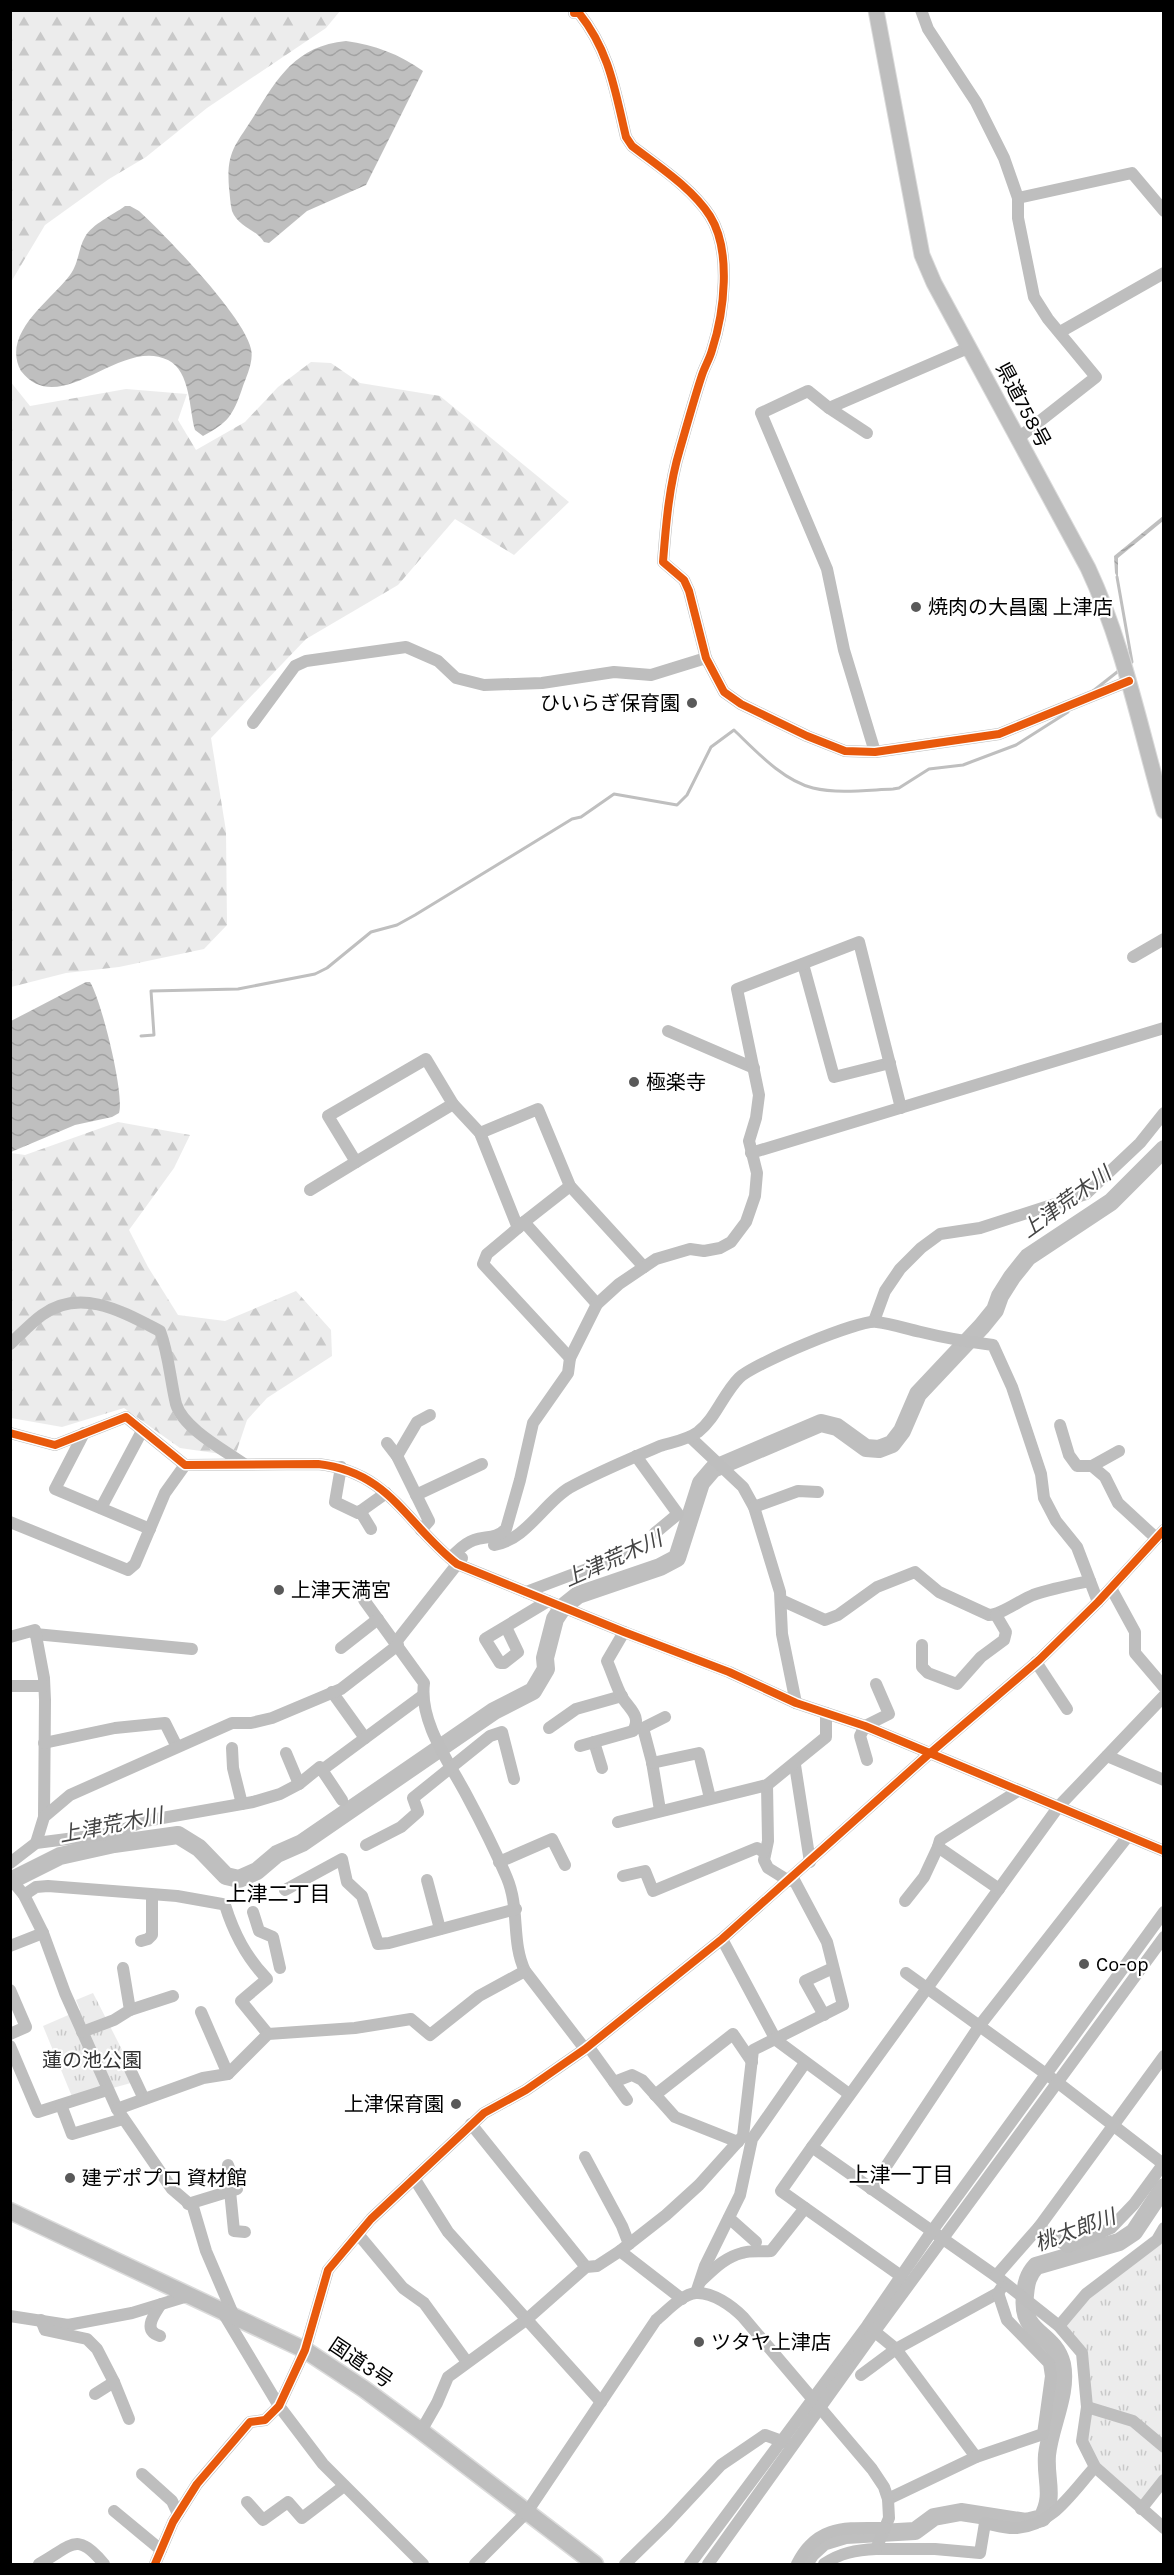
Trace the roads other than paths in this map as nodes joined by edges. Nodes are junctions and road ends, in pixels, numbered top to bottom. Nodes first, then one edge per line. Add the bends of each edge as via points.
1 (876, 10) edge
2 (921, 10) edge
3 (574, 13) dead end
4 (1018, 198) junction
5 (1164, 211) edge
6 (1164, 273) edge
7 (1060, 332) junction
8 (969, 348) junction
9 (829, 408) junction
10 (867, 433) dead end
11 (1017, 440) junction
12 (706, 658) junction
13 (1128, 681) junction
14 (254, 723) dead end
15 (875, 752) junction
16 (1164, 811) edge
17 (1164, 939) edge
18 (1133, 957) dead end
19 (803, 964) junction
20 (1164, 1028) edge
21 (668, 1030) dead end
22 (890, 1063) junction
23 (754, 1068) junction
24 (453, 1104) junction
25 (901, 1108) junction
26 (1164, 1113) edge
27 (480, 1133) junction
28 (751, 1153) junction
29 (356, 1162) junction
30 (570, 1186) junction
31 (310, 1190) dead end
32 (521, 1225) junction
33 (644, 1267) junction
34 (597, 1304) junction
35 (874, 1321) junction
36 (10, 1344) edge
37 (570, 1358) junction
38 (430, 1415) dead end
39 (1060, 1425) dead end
40 (142, 1431) junction
41 (10, 1433) edge
42 (84, 1433) junction
43 (690, 1437) junction
44 (387, 1443) dead end
45 (1119, 1451) dead end
46 (397, 1456) junction
47 (636, 1456) junction
48 (244, 1464) junction
49 (482, 1464) dead end
50 (185, 1465) junction
51 (1092, 1466) junction
52 (341, 1467) junction
53 (818, 1491) dead end
54 (386, 1493) junction
55 (416, 1495) junction
56 (101, 1508) junction
57 (754, 1508) junction
58 (360, 1511) junction
59 (10, 1522) edge
60 (150, 1529) junction
61 (371, 1529) dead end
62 (421, 1530) junction
63 (655, 1533) dead end
64 (1160, 1534) edge
65 (624, 1555) dead end
66 (453, 1561) junction
67 (1090, 1581) junction
68 (1111, 1588) junction
69 (526, 1592) junction
70 (363, 1600) dead end
71 (781, 1600) junction
72 (548, 1601) junction
73 (1098, 1602) junction
74 (996, 1615) junction
75 (378, 1619) junction
76 (506, 1627) dead end
77 (624, 1632) junction
78 (35, 1634) junction
79 (10, 1637) edge
80 (397, 1644) junction
81 (922, 1645) dead end
82 (341, 1648) dead end
83 (192, 1649) dead end
84 (1036, 1662) junction
85 (876, 1684) dead end
86 (10, 1686) edge
87 (44, 1686) junction
88 (1164, 1687) edge
89 (332, 1692) junction
90 (422, 1696) junction
91 (622, 1696) junction
92 (1164, 1696) edge
93 (796, 1703) junction
94 (1067, 1709) dead end
95 (826, 1713) junction
96 (665, 1717) dead end
97 (865, 1726) junction
98 (549, 1728) dead end
99 (639, 1728) junction
100 (365, 1738) junction
101 (594, 1742) junction
102 (44, 1743) junction
103 (175, 1743) dead end
104 (580, 1746) dead end
105 (232, 1748) dead end
106 (286, 1753) dead end
107 (929, 1754) junction
108 (1107, 1756) junction
109 (867, 1760) dead end
110 (652, 1763) junction
111 (795, 1765) junction
112 (452, 1767) junction
113 (602, 1768) dead end
114 (322, 1770) junction
115 (514, 1779) dead end
116 (1164, 1780) edge
117 (299, 1784) junction
118 (767, 1785) junction
119 (1018, 1791) junction
120 (710, 1798) junction
121 (342, 1800) dead end
122 (242, 1804) junction
123 (1059, 1806) junction
124 (660, 1810) junction
125 (45, 1817) junction
126 (618, 1822) dead end
127 (1128, 1836) junction
128 (36, 1843) junction
129 (366, 1845) dead end
130 (938, 1847) junction
131 (1164, 1851) edge
132 (764, 1852) junction
133 (499, 1862) junction
134 (810, 1862) junction
135 (10, 1863) edge
136 (566, 1865) dead end
137 (622, 1876) dead end
138 (10, 1878) edge
139 (791, 1879) junction
140 (427, 1880) dead end
141 (999, 1889) junction
142 (285, 1890) dead end
143 (24, 1895) junction
144 (152, 1896) junction
145 (905, 1901) dead end
146 (516, 1909) junction
147 (253, 1912) dead end
148 (1164, 1912) edge
149 (440, 1929) junction
150 (43, 1933) junction
151 (1164, 1937) edge
152 (722, 1939) junction
153 (141, 1941) dead end
154 (10, 1946) edge
155 (123, 1968) dead end
156 (280, 1968) dead end
157 (833, 1968) junction
158 (525, 1971) junction
159 (906, 1973) dead end
160 (927, 1989) junction
161 (10, 1990) edge
162 (173, 1996) dead end
163 (130, 2010) junction
164 (201, 2012) dead end
165 (824, 2015) junction
166 (980, 2025) junction
167 (82, 2032) junction
168 (10, 2034) edge
169 (268, 2034) junction
170 (776, 2040) junction
171 (10, 2046) edge
172 (586, 2048) junction
173 (128, 2056) dead end
174 (1164, 2056) edge
175 (752, 2062) junction
176 (805, 2062) junction
177 (228, 2074) junction
178 (1052, 2079) junction
179 (614, 2082) junction
180 (107, 2090) junction
181 (849, 2094) junction
182 (655, 2095) junction
183 (144, 2099) junction
184 (627, 2100) dead end
185 (61, 2105) junction
186 (120, 2114) junction
187 (471, 2124) junction
188 (1113, 2126) junction
189 (744, 2139) junction
190 (812, 2147) junction
191 (585, 2157) dead end
192 (1163, 2163) edge
193 (228, 2165) dead end
194 (414, 2178) junction
195 (871, 2189) junction
196 (230, 2191) junction
197 (188, 2204) junction
198 (805, 2208) junction
199 (10, 2211) edge
200 (729, 2218) junction
201 (1039, 2227) junction
202 (1164, 2228) edge
203 (932, 2231) junction
204 (246, 2232) dead end
205 (357, 2234) junction
206 (942, 2241) junction
207 (756, 2242) dead end
208 (625, 2247) junction
209 (586, 2267) junction
210 (901, 2276) junction
211 (1000, 2284) junction
212 (698, 2287) junction
213 (191, 2295) junction
214 (682, 2299) junction
215 (161, 2304) junction
216 (227, 2311) junction
217 (10, 2316) edge
218 (41, 2320) junction
219 (526, 2320) junction
220 (1059, 2326) junction
221 (871, 2329) junction
222 (160, 2336) dead end
223 (896, 2349) junction
224 (305, 2350) junction
225 (468, 2362) junction
226 (861, 2375) dead end
227 (114, 2382) junction
228 (95, 2394) dead end
229 (810, 2399) junction
230 (601, 2402) junction
231 (279, 2406) junction
232 (1087, 2407) junction
233 (819, 2409) junction
234 (129, 2419) dead end
235 (421, 2431) junction
236 (787, 2443) junction
237 (1164, 2448) edge
238 (976, 2457) junction
239 (1095, 2467) junction
240 (142, 2474) dead end
241 (1164, 2480) edge
242 (344, 2486) junction
243 (888, 2499) junction
244 (247, 2502) dead end
245 (1141, 2509) junction
246 (114, 2511) dead end
247 (527, 2512) junction
248 (178, 2514) junction
249 (885, 2528) junction
250 (1164, 2528) edge
251 (876, 2549) junction
252 (161, 2550) junction
253 (981, 2559) edge
254 (39, 2565) edge
255 (105, 2565) edge
256 (155, 2565) edge
257 (423, 2565) edge
258 (475, 2565) edge
259 (596, 2565) edge
260 (625, 2565) edge
261 (690, 2565) edge
262 (708, 2565) edge
263 (797, 2565) edge
264 (824, 2565) edge

1 - 8 main road, 県道758号 via 922,255
2 - 4 street via 928,29 990,128
3 - 12 street via 579,13 588,24 608,60 626,137 710,217 724,266 721,315 671,488 663,562 684,580 690,591
4 - 5 street via 1132,173
4 - 7 street via 1034,297
6 - 7 street
7 - 11 street via 1096,377
8 - 9 street
8 - 11 main road, 県道758号
9 - 10 street
9 - 15 street via 808,391 761,413 827,570 844,650
11 - 13 main road, 県道758号 via 1107,608
12 - 14 street via 651,675 614,672 542,683 484,685 456,678 438,661 406,647 306,661 296,666
12 - 15 street via 724,692 741,704 845,751
13 - 15 street via 999,734
13 - 16 main road, 県道758号
17 - 18 street
19 - 22 street via 834,1077
19 - 22 street via 859,942
19 - 23 street via 737,989
20 - 25 street
21 - 23 street
22 - 25 street
23 - 28 street via 759,1095 749,1141
24 - 27 street
24 - 29 street
24 - 29 street via 426,1059 328,1116
25 - 28 street
26 - 35 street via 1140,1143 1086,1194 980,1228 940,1234 900,1269 885,1291
27 - 30 street via 538,1109
27 - 32 street
28 - 33 street via 757,1173 755,1196 746,1222 731,1242 704,1251 675,1251
29 - 31 street
30 - 32 street
30 - 33 street
32 - 34 street
32 - 37 street via 487,1254 483,1264
33 - 34 street
34 - 37 street
35 - 43 street via 816,1340 749,1370 707,1424
35 - 67 street via 993,1345 1012,1387 1041,1474 1044,1498 1077,1547
36 - 48 street via 42,1315 67,1302 92,1302 160,1331 168,1351 177,1406 189,1425
37 - 66 street via 568,1373 533,1423 506,1529 500,1535 466,1544
38 - 46 street via 417,1422
39 - 51 street via 1069,1455 1077,1466
40 - 42 street via 126,1417
40 - 50 street
40 - 56 street
41 - 42 street via 55,1445
42 - 56 street via 55,1489
43 - 47 street
43 - 57 street via 742,1487
44 - 46 street
45 - 51 street
46 - 55 street
47 - 63 street via 678,1514
47 - 66 street via 565,1490 501,1544 478,1547
48 - 50 street
48 - 52 street
49 - 55 street
50 - 60 street via 165,1493
51 - 64 street via 1105,1477 1118,1503
52 - 54 street via 371,1480
52 - 58 street via 335,1502
53 - 57 street via 798,1491
54 - 58 street
54 - 62 street
55 - 62 street via 429,1521
56 - 60 street
57 - 71 street
58 - 61 street
59 - 60 street via 128,1570 135,1564
62 - 66 street
64 - 68 street
65 - 69 street
66 - 69 street
66 - 80 street
67 - 73 street
67 - 74 street via 1034,1595
68 - 73 street
68 - 88 street via 1135,1632 1135,1653
69 - 72 street
70 - 75 street
71 - 74 street via 825,1620 877,1587 915,1572 939,1592
71 - 93 street via 782,1634
72 - 76 street
72 - 77 street
73 - 84 street
74 - 81 street via 1006,1632 1004,1640 981,1657 957,1684 922,1667
75 - 80 street
75 - 82 street
77 - 91 street via 607,1661
77 - 93 street via 729,1671
78 - 79 street via 35,1630
78 - 83 street
78 - 87 street
80 - 89 street
80 - 90 street via 424,1683
84 - 94 street
84 - 107 street
85 - 97 street via 890,1714
86 - 87 street
87 - 102 street
89 - 100 street
89 - 125 street via 272,1718 232,1723 70,1795
90 - 100 street
90 - 112 street via 434,1735
91 - 98 street via 576,1709
91 - 99 street via 632,1708
92 - 108 street
93 - 95 street
95 - 97 street
95 - 111 street via 826,1737
96 - 99 street
97 - 107 street
97 - 109 street via 860,1736
99 - 101 street
99 - 110 street
100 - 114 street
101 - 104 street
101 - 113 street
102 - 103 street via 115,1728 165,1723
102 - 125 street
105 - 122 street
106 - 117 street
107 - 119 street
107 - 134 street
108 - 116 street
108 - 123 street
110 - 120 street via 699,1753
110 - 124 street
111 - 118 street
111 - 134 street
112 - 115 street via 490,1736 502,1732
112 - 129 street via 413,1798 418,1812 412,1819
112 - 133 street
114 - 117 street via 320,1767
114 - 121 street
117 - 122 street via 280,1794
118 - 120 street
118 - 132 street via 768,1841
119 - 123 street
119 - 130 street via 940,1840
120 - 124 street
122 - 128 street via 145,1821 114,1833
123 - 127 street
123 - 141 street
124 - 126 street
125 - 128 street
127 - 131 street
127 - 166 street
128 - 135 street
130 - 141 street
130 - 145 street via 924,1877
132 - 137 street via 757,1848 653,1891 645,1871
132 - 139 street via 768,1868
133 - 136 street via 552,1839
133 - 146 street
134 - 139 street
138 - 143 street
139 - 152 street
139 - 157 street via 827,1942
140 - 149 street
141 - 160 street
142 - 149 street via 342,1859 347,1882 362,1896 378,1944
143 - 144 street via 36,1887 48,1886
143 - 150 street
144 - 153 street via 152,1935
144 - 169 street via 177,1896 225,1905 234,1936 267,1978 241,2001
146 - 149 street
146 - 158 street via 518,1958
147 - 156 street via 260,1931 273,1937
148 - 178 street
150 - 154 street
150 - 167 street
151 - 178 street
152 - 170 street
152 - 172 street
155 - 163 street
157 - 165 street via 843,2005
157 - 165 street via 805,1981
158 - 169 street via 479,1996 430,2035 411,2019 355,2028
158 - 172 street
159 - 160 street
160 - 166 street
160 - 181 street
161 - 168 street via 26,2027
162 - 163 street
163 - 167 street
164 - 177 street
165 - 170 street
166 - 178 street
166 - 195 street
167 - 180 street
169 - 177 street
170 - 175 street via 753,2050
170 - 176 street
171 - 185 street via 38,2112
172 - 179 street
172 - 187 street
173 - 183 street via 128,2065
174 - 188 street
175 - 182 street via 733,2034
175 - 189 street
176 - 181 street
176 - 189 street
177 - 183 street via 203,2078
178 - 188 street
178 - 203 street
178 - 206 street
179 - 182 street via 632,2075
179 - 184 street
180 - 185 street
180 - 186 street
181 - 190 street
182 - 189 street via 675,2117
183 - 186 street
185 - 186 street via 72,2134
186 - 197 street via 172,2189
187 - 194 street
187 - 209 street
188 - 192 street
188 - 201 street
189 - 200 street via 740,2195
189 - 208 street via 699,2185
190 - 195 street
190 - 198 street via 781,2191
191 - 208 street via 622,2226
192 - 201 street via 1111,2228 1068,2247
193 - 196 street via 237,2189
194 - 205 street
194 - 219 street via 448,2232
195 - 203 street
196 - 197 street
196 - 204 street via 234,2231
197 - 216 street via 193,2207
198 - 210 street
198 - 212 street via 771,2251 732,2256
199 - 213 highway, 国道3号
200 - 207 street
200 - 212 street
201 - 211 street
202 - 220 street via 1157,2240 1086,2294
203 - 206 street
203 - 210 street
205 - 224 street via 328,2270
205 - 225 street via 403,2288 424,2303
206 - 211 street
206 - 221 street
208 - 209 street via 597,2266
208 - 214 street
209 - 219 street
210 - 221 street
211 - 220 street
211 - 223 street
211 - 238 street via 1007,2319 1049,2363 1048,2400 1043,2434
212 - 214 street
212 - 229 street via 726,2301 742,2317
213 - 215 street
213 - 216 highway, 国道3号
214 - 230 street via 656,2320
215 - 218 street via 68,2325
215 - 222 street via 150,2320 153,2334
216 - 224 highway, 国道3号
216 - 231 street
217 - 218 street
218 - 227 street via 45,2330 87,2338
219 - 225 street
219 - 230 street
220 - 232 street via 1082,2353
221 - 223 street
221 - 229 street
221 - 233 street
223 - 226 street
223 - 238 street
224 - 231 street
224 - 235 highway, 国道3号
225 - 235 street via 448,2377
227 - 228 street
227 - 234 street
229 - 233 street
229 - 236 street
230 - 247 street
231 - 242 street
231 - 248 street via 265,2420 250,2422 196,2484
232 - 237 street via 1133,2421
232 - 239 street via 1082,2441
233 - 236 street
233 - 243 street via 872,2469
235 - 247 highway, 国道3号
236 - 260 street via 765,2435 721,2465
236 - 261 street
236 - 262 street
238 - 243 street
239 - 245 street
239 - 253 street via 1045,2520 1014,2528 985,2523
240 - 248 street via 172,2501
241 - 245 street
242 - 244 street via 302,2518 288,2502 263,2520
242 - 257 street
243 - 249 street
245 - 250 street
246 - 252 street
247 - 258 street
247 - 259 highway, 国道3号
248 - 252 street
249 - 251 street
249 - 263 street via 840,2528 824,2534 810,2544
251 - 253 street via 935,2549
251 - 264 street via 855,2550
252 - 256 street
254 - 255 street via 71,2546 83,2544

